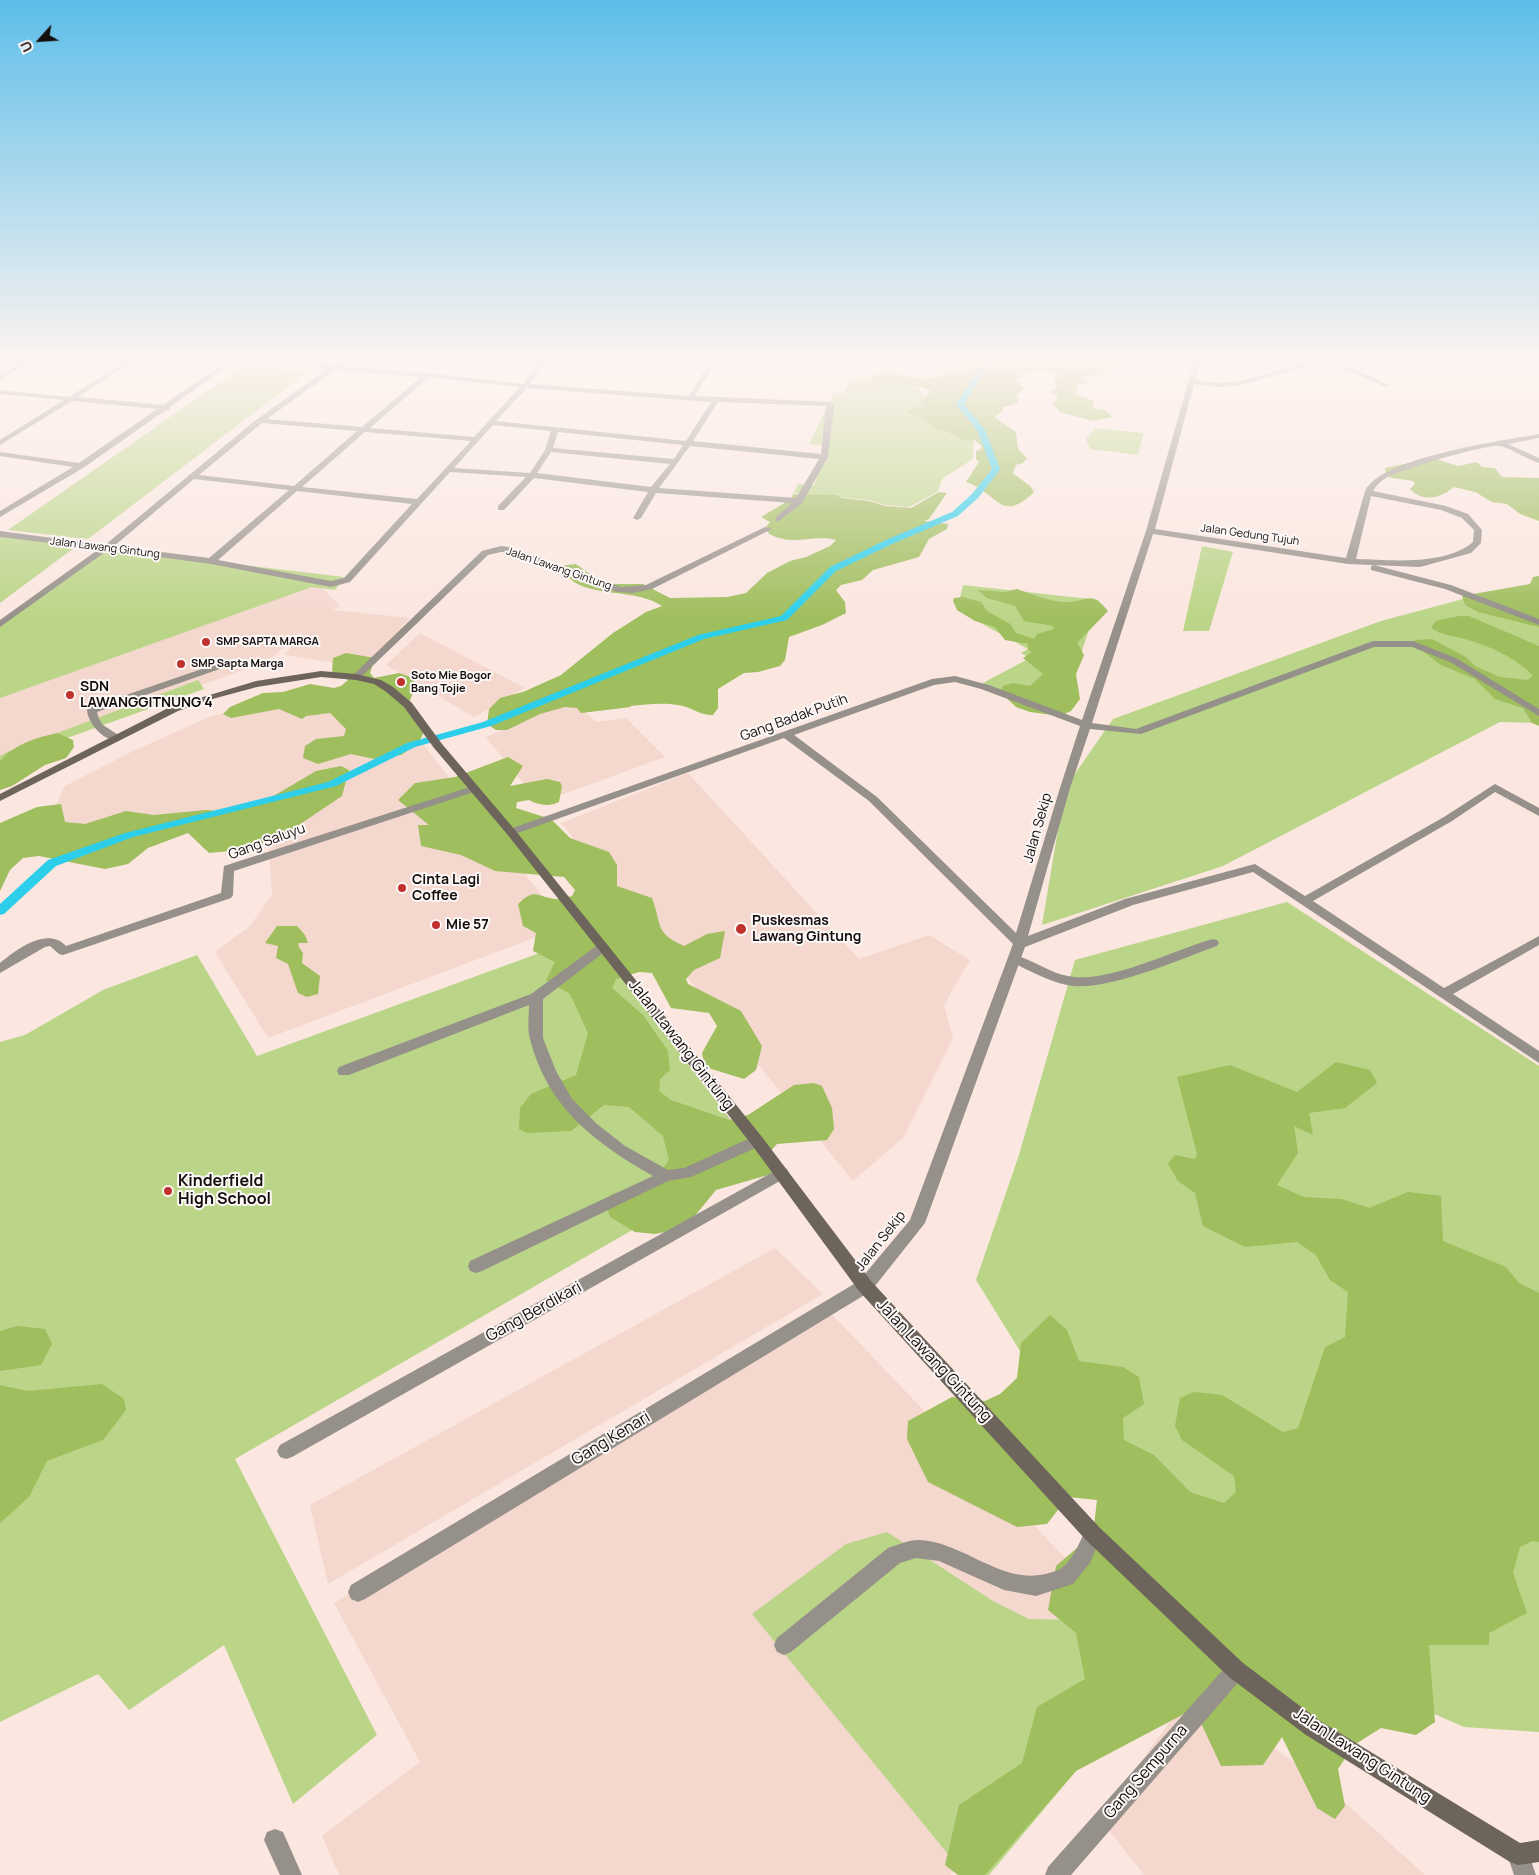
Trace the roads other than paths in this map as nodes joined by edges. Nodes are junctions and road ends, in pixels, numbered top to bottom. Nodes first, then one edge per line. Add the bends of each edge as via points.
1 (111, 446) edge
2 (231, 446) edge
3 (345, 446) edge
4 (470, 446) edge
5 (550, 446) edge
6 (685, 446) edge
7 (702, 446) edge
8 (825, 446) edge
9 (1174, 446) edge
10 (1495, 446) edge
11 (1504, 446) edge
12 (549, 450) junction
13 (0, 454) edge
14 (824, 457) junction
15 (1539, 461) edge
16 (676, 462) junction
17 (80, 466) junction
18 (450, 470) junction
19 (532, 475) junction
20 (194, 477) junction
21 (294, 489) junction
22 (653, 490) junction
23 (1369, 493) junction
24 (799, 501) junction
25 (418, 502) junction
26 (501, 508) dead end
27 (0, 514) edge
28 (637, 518) dead end
29 (779, 519) dead end
30 (768, 529) dead end
31 (1150, 531) junction
32 (0, 534) edge
33 (106, 548) junction
34 (211, 561) junction
35 (1348, 561) junction
36 (1539, 622) edge
37 (0, 624) edge
38 (231, 662) dead end
39 (356, 677) junction
40 (1539, 713) edge
41 (1087, 725) junction
42 (787, 735) junction
43 (116, 738) junction
44 (473, 788) junction
45 (0, 798) edge
46 (1539, 813) edge
47 (511, 832) junction
48 (1304, 901) junction
49 (1539, 940) edge
50 (1213, 943) dead end
51 (1020, 944) junction
52 (603, 947) junction
53 (1015, 959) junction
54 (0, 969) edge
55 (1443, 994) junction
56 (536, 997) junction
57 (1539, 1058) edge
58 (344, 1071) dead end
59 (757, 1141) junction
60 (782, 1173) junction
61 (666, 1176) junction
62 (476, 1266) dead end
63 (865, 1286) junction
64 (286, 1451) dead end
65 (1093, 1534) junction
66 (358, 1592) dead end
67 (784, 1644) dead end
68 (1236, 1670) junction
69 (275, 1840) dead end
70 (1528, 1853) edge
71 (291, 1875) edge
72 (1056, 1875) edge
73 (1525, 1875) edge

1 - 17 street
2 - 20 street, Jalan Lawang Gintung
3 - 21 street
4 - 18 street, Jalan Lawang Gintung
5 - 12 street
6 - 16 street
7 - 14 street
8 - 14 street
9 - 31 street, Jalan Sekip
10 - 23 street via 1398,469 1377,479
11 - 15 street
12 - 16 street
12 - 19 street
13 - 17 street
14 - 24 street
16 - 22 street
17 - 27 street
18 - 19 street
18 - 25 street, Jalan Lawang Gintung
19 - 22 street
19 - 26 street
20 - 21 street
20 - 33 street, Jalan Lawang Gintung
21 - 25 street
21 - 34 street
22 - 24 street
22 - 28 street
23 - 35 street via 1352,558
23 - 35 street, Jalan Gedung Tujuh via 1444,508 1466,516 1478,530 1476,543 1468,551 1420,564
24 - 29 street
25 - 34 street, Jalan Lawang Gintung via 347,580 340,583
30 - 39 street, Jalan Lawang Gintung via 649,587 633,590 620,590 508,550 492,551 485,554
31 - 35 street, Jalan Gedung Tujuh
31 - 41 street, Jalan Sekip
32 - 33 street, Jalan Lawang Gintung
33 - 34 street, Jalan Lawang Gintung
33 - 37 street, Jalan Lawang Gintung
35 - 36 street via 1448,587
38 - 43 street via 92,710 100,729
39 - 43 main road, Jalan Lawang Gintung via 322,674 256,684 174,709
39 - 44 main road, Jalan Lawang Gintung via 377,682 408,705
40 - 41 street, Gang Badak Putih via 1453,660 1413,644 1373,644 1137,732
41 - 42 street, Gang Badak Putih via 985,687 955,680 932,682
41 - 51 street, Jalan Sekip
42 - 47 street, Gang Badak Putih
42 - 51 street via 872,798
43 - 45 main road, Jalan Lawang Gintung
44 - 47 main road, Jalan Lawang Gintung
44 - 54 street, Gang Saluyu via 228,869 227,895 64,951 50,942 18,956
46 - 48 street via 1495,787 1448,819
47 - 52 main road, Jalan Lawang Gintung
48 - 51 street via 1255,868 1129,902
48 - 55 street
49 - 55 street
50 - 53 street via 1112,976 1089,980 1068,980
51 - 53 street, Jalan Sekip
52 - 56 street
52 - 59 main road, Jalan Lawang Gintung
53 - 63 street, Jalan Sekip via 917,1224
55 - 57 street
56 - 58 street
56 - 61 street via 536,1038 567,1103 620,1150
59 - 60 main road, Jalan Lawang Gintung
59 - 61 street via 686,1173
60 - 63 main road, Jalan Lawang Gintung
60 - 64 street, Gang Berdikari
61 - 62 street
63 - 65 main road, Jalan Lawang Gintung
63 - 66 street, Gang Kenari
65 - 67 street via 1083,1556 1066,1577 1036,1586 1004,1581 940,1552 916,1549 894,1555
65 - 68 main road, Jalan Lawang Gintung
68 - 70 main road, Jalan Lawang Gintung via 1313,1728
68 - 72 street, Gang Sempurna
69 - 71 street
70 - 73 street

